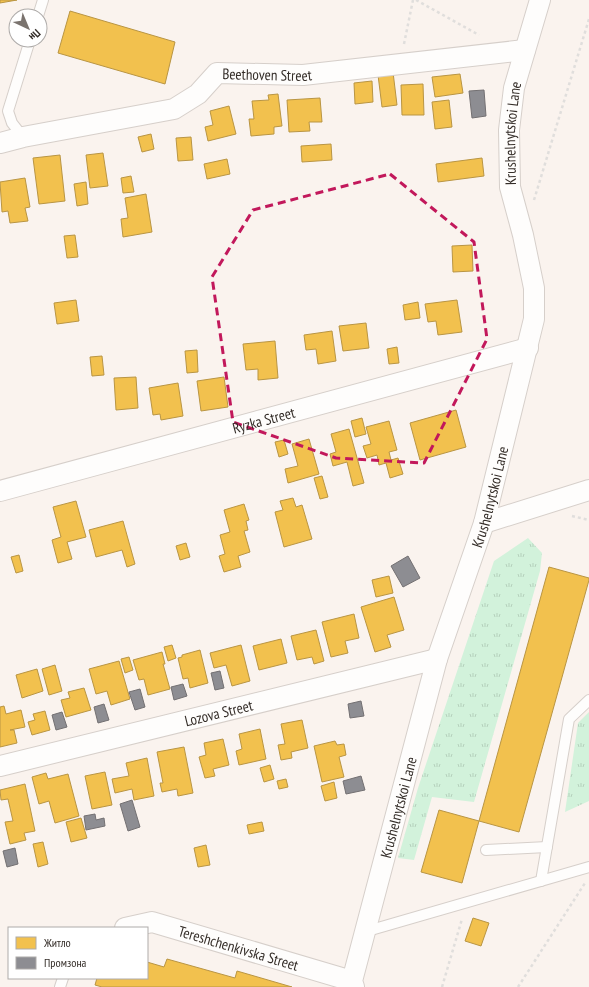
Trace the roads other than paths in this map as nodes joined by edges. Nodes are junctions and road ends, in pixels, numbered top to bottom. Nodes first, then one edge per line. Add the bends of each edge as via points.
1 (540, 0) edge
2 (28, 48) edge
3 (525, 50) junction
4 (23, 137) junction
5 (0, 143) edge
6 (528, 348) junction
7 (589, 490) edge
8 (0, 491) edge
9 (484, 523) junction
10 (437, 659) junction
11 (589, 700) edge
12 (0, 766) edge
13 (547, 847) junction
14 (486, 850) dead end
15 (589, 867) edge
16 (542, 881) junction
17 (130, 927) edge
18 (364, 932) junction
19 (353, 984) edge

1 - 3 street, Krushelnytskoi Lane
2 - 4 lane via 8,111 12,123
3 - 4 street, Beethoven Street via 303,75 217,73 198,94 174,109
3 - 6 street, Krushelnytskoi Lane via 514,88 509,130 510,188 534,288 534,319
4 - 5 street, Beethoven Street
6 - 8 street, Ryzka Street
6 - 9 street, Krushelnytskoi Lane
7 - 9 street
9 - 10 street, Krushelnytskoi Lane
10 - 12 street, Lozova Street
10 - 18 street, Krushelnytskoi Lane
11 - 13 lane via 569,719
13 - 14 lane
13 - 16 lane
15 - 16 lane
16 - 18 lane
17 - 19 street, Tereshchenkivska Street via 152,922
18 - 19 street, Krushelnytskoi Lane

